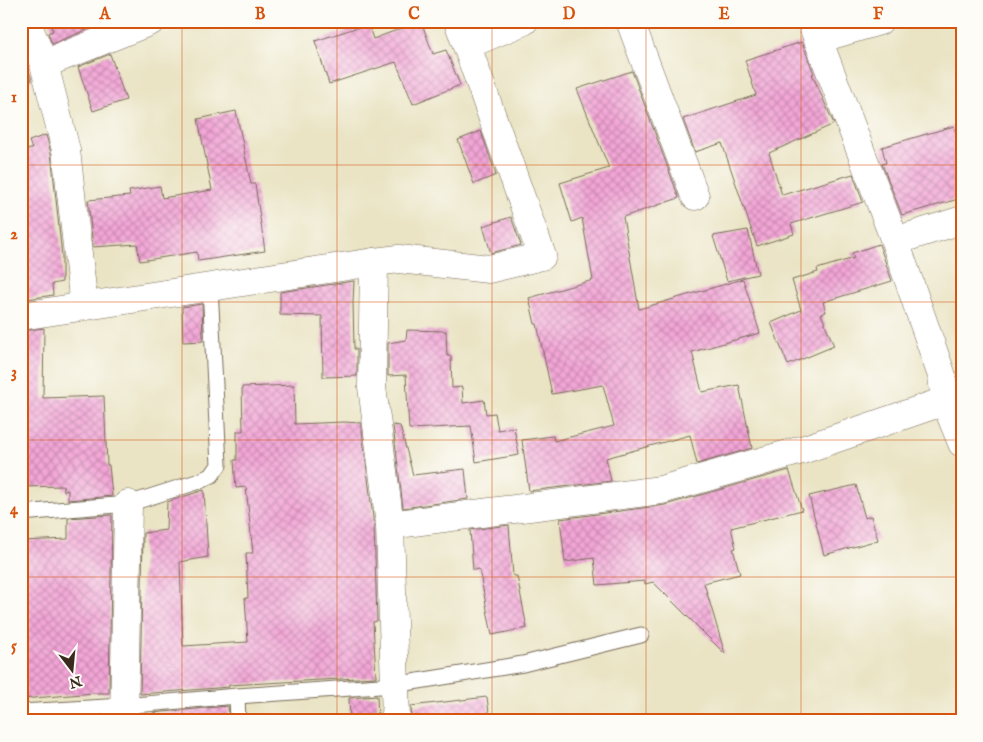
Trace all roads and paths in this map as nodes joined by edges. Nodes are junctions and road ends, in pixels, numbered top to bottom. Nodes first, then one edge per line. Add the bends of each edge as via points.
1 (26, 21) edge
2 (151, 21) edge
3 (524, 21) edge
4 (630, 21) edge
5 (879, 21) edge
6 (814, 30) edge
7 (463, 33) edge
8 (44, 64) junction
9 (695, 196) dead end
10 (962, 220) edge
11 (895, 241) junction
12 (374, 262) junction
13 (210, 286) junction
14 (84, 306) junction
15 (21, 316) edge
16 (950, 382) edge
17 (962, 443) edge
18 (128, 504) junction
19 (21, 513) edge
20 (390, 525) junction
21 (641, 635) dead end
22 (394, 685) junction
23 (237, 696) junction
24 (21, 712) edge
25 (124, 714) edge
26 (238, 721) edge
27 (396, 721) edge

1 - 8 street
2 - 8 street
3 - 7 street
4 - 9 street
5 - 6 street
6 - 11 street
7 - 12 street via 542,256 489,269 399,259
8 - 14 street via 66,150
10 - 11 street
11 - 16 street
12 - 13 street
12 - 20 street via 372,388
13 - 14 street
13 - 18 lane via 219,465 212,475 200,481
14 - 15 street
16 - 17 street
16 - 20 street via 802,450 661,490
18 - 19 lane
18 - 25 street
20 - 22 street
21 - 22 lane via 523,664
22 - 23 lane
22 - 27 street
23 - 25 lane
23 - 26 lane
24 - 25 lane

